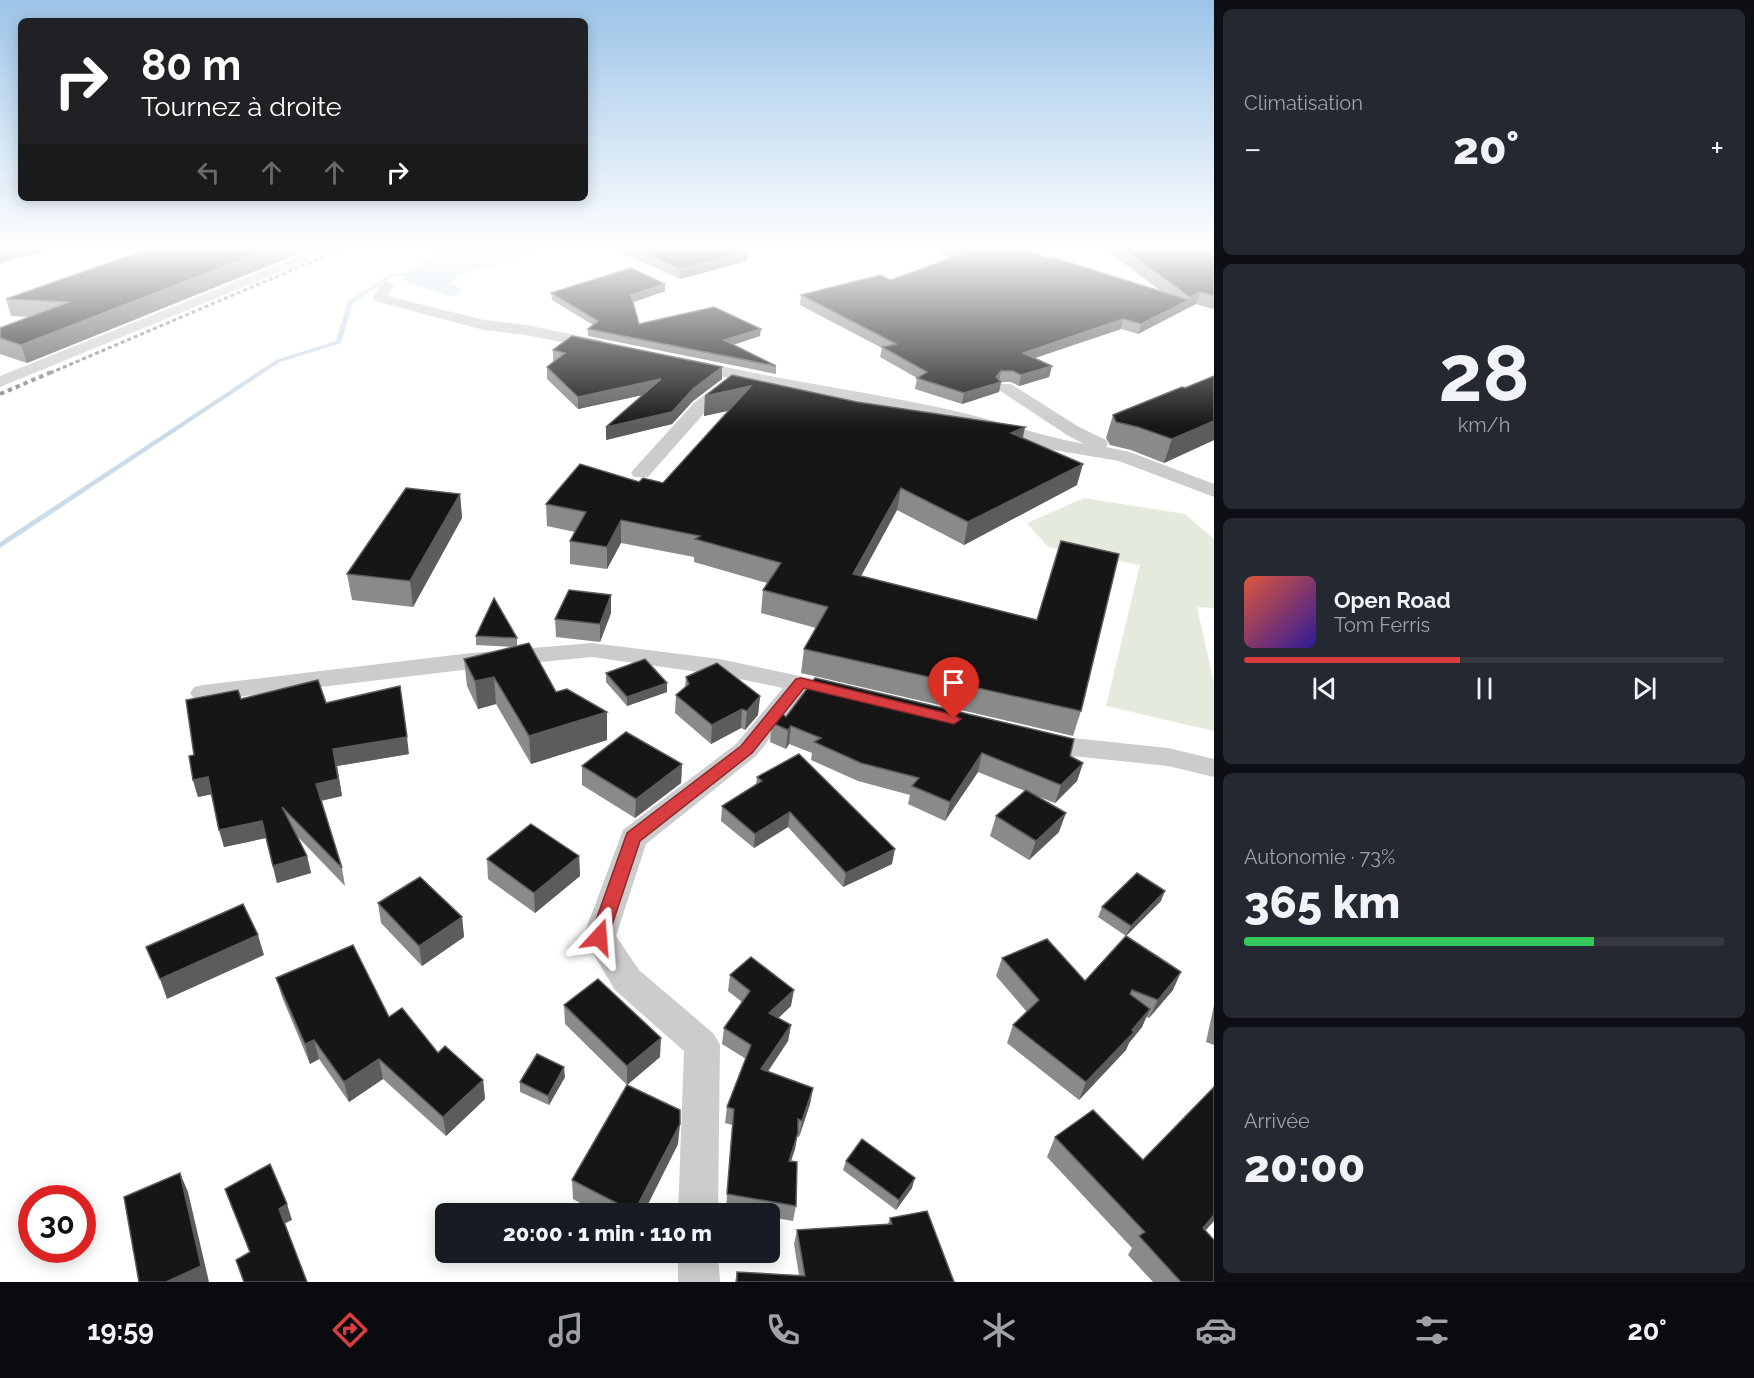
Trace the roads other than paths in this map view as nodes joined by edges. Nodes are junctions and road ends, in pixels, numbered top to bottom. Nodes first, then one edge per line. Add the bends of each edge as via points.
1 (188, 307) edge
2 (414, 307) edge
3 (614, 348) edge
4 (680, 361) edge
5 (741, 376) junction
6 (0, 382) edge
7 (1005, 388) dead end
8 (1123, 456) junction
9 (640, 473) dead end
10 (1214, 491) edge
11 (801, 683) junction
12 (203, 693) dead end
13 (869, 699) edge
14 (1017, 735) edge
15 (1168, 757) junction
16 (1214, 768) edge
17 (1214, 785) edge
18 (698, 1203) edge
19 (698, 1263) edge
20 (699, 1282) edge

1 - 6 street
2 - 3 street via 484,325
4 - 5 street
5 - 8 street via 942,413 1042,442
5 - 9 street via 700,407
7 - 8 street via 1073,431
8 - 10 street
11 - 12 street via 592,650
11 - 13 street
11 - 18 street via 746,750 633,838 599,937 627,980 702,1045
14 - 15 street via 1063,746
15 - 16 street
15 - 17 street
19 - 20 street

